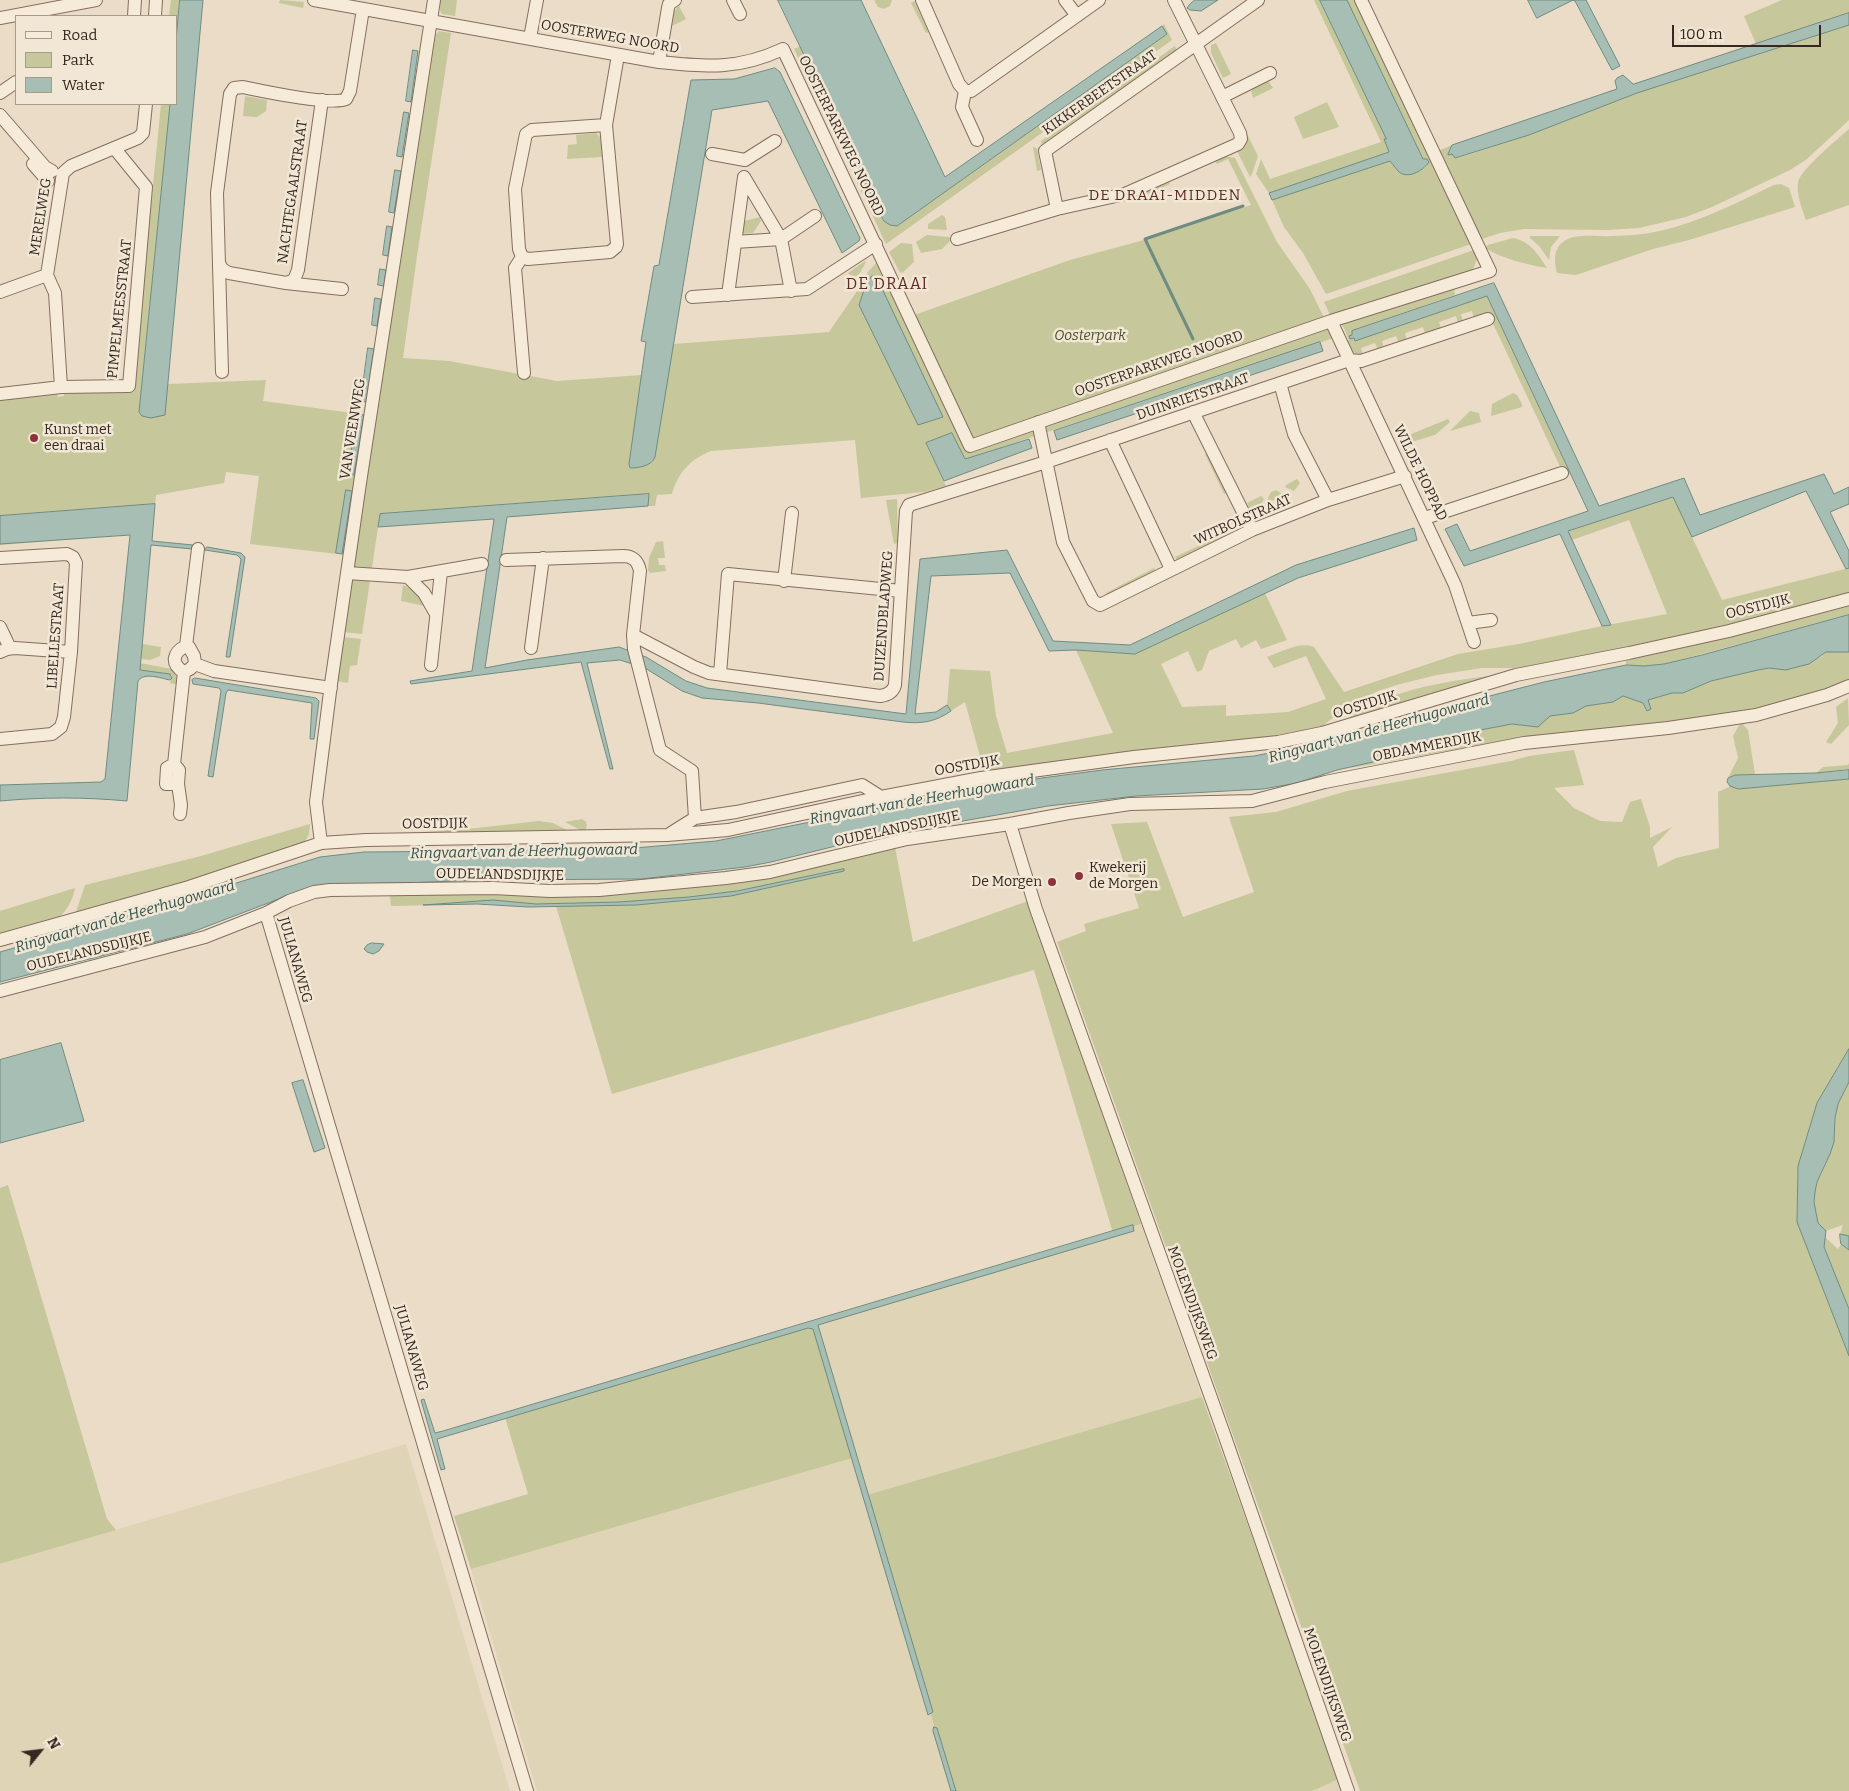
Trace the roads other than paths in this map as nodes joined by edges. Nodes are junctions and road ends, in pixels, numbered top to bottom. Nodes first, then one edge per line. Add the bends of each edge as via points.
1 (96, 0) edge
2 (135, 0) edge
3 (156, 0) edge
4 (314, 0) edge
5 (434, 0) edge
6 (537, 0) edge
7 (675, 0) edge
8 (733, 0) edge
9 (922, 0) edge
10 (1066, 0) edge
11 (1099, 0) edge
12 (1174, 0) edge
13 (1258, 0) edge
14 (1361, 0) edge
15 (363, 9) junction
16 (740, 14) dead end
17 (15, 15) edge
18 (16, 15) edge
19 (134, 15) edge
20 (155, 15) edge
21 (1077, 16) junction
22 (0, 18) edge
23 (431, 21) junction
24 (530, 38) junction
25 (1196, 44) junction
26 (783, 49) joint
27 (618, 55) junction
28 (659, 62) junction
29 (1270, 73) dead end
30 (15, 83) edge
31 (965, 91) junction
32 (0, 93) edge
33 (1222, 97) junction
34 (322, 100) junction
35 (146, 105) edge
36 (0, 115) edge
37 (606, 125) junction
38 (0, 127) edge
39 (977, 140) dead end
40 (774, 141) dead end
41 (18, 142) junction
42 (115, 149) junction
43 (712, 154) dead end
44 (744, 160) junction
45 (50, 176) dead end
46 (744, 177) junction
47 (1057, 208) junction
48 (816, 216) dead end
49 (957, 239) dead end
50 (781, 240) junction
51 (735, 242) junction
52 (871, 248) junction
53 (522, 257) junction
54 (219, 263) junction
55 (47, 275) junction
56 (286, 284) junction
57 (342, 289) dead end
58 (791, 291) junction
59 (0, 292) edge
60 (728, 296) junction
61 (692, 298) dead end
62 (1488, 319) dead end
63 (1331, 321) junction
64 (1349, 360) junction
65 (222, 372) dead end
66 (524, 373) dead end
67 (1280, 383) junction
68 (61, 387) junction
69 (0, 394) edge
70 (1193, 412) junction
71 (1038, 422) junction
72 (1110, 440) junction
73 (1046, 462) junction
74 (1562, 473) dead end
75 (1405, 476) junction
76 (1328, 500) junction
77 (792, 513) dead end
78 (1425, 518) junction
79 (1252, 530) junction
80 (198, 549) dead end
81 (0, 558) edge
82 (543, 558) junction
83 (506, 560) dead end
84 (482, 564) dead end
85 (1171, 569) junction
86 (440, 572) junction
87 (347, 573) junction
88 (408, 577) junction
89 (784, 581) junction
90 (901, 591) junction
91 (1849, 599) edge
92 (436, 614) junction
93 (1491, 620) dead end
94 (1468, 623) junction
95 (0, 627) edge
96 (633, 635) junction
97 (1474, 642) dead end
98 (186, 646) junction
99 (531, 648) dead end
100 (5, 650) edge
101 (71, 652) junction
102 (195, 664) junction
103 (432, 665) dead end
104 (175, 667) junction
105 (720, 674) junction
106 (1849, 686) edge
107 (331, 688) junction
108 (0, 739) edge
109 (881, 796) junction
110 (180, 814) dead end
111 (695, 818) junction
112 (1010, 824) junction
113 (667, 836) junction
114 (321, 843) junction
115 (266, 913) junction
116 (0, 940) edge
117 (0, 991) edge
118 (528, 1791) edge
119 (1348, 1791) edge

1 - 18 street
2 - 19 street
3 - 20 street
4 - 15 street, OOSTERWEG NOORD
5 - 23 street
6 - 24 street
7 - 28 street via 669,4
8 - 16 street
9 - 31 street
10 - 21 street
11 - 21 street
12 - 25 street
13 - 25 street
14 - 63 street, OOSTERPARKWEG NOORD via 1490,270
15 - 23 street, OOSTERWEG NOORD
15 - 34 street via 348,97 341,101
17 - 22 street
21 - 31 street via 975,90
23 - 24 street, OOSTERWEG NOORD
23 - 87 street, VAN VEENWEG
24 - 27 street, OOSTERWEG NOORD
25 - 33 street
25 - 47 street, KIKKERBEETSTRAAT via 1045,150
26 - 28 street, OOSTERWEG NOORD via 757,60 715,67
26 - 52 street, OOSTERPARKWEG NOORD
27 - 28 street, OOSTERWEG NOORD
27 - 37 street
29 - 33 street
30 - 32 street
31 - 39 street via 962,107
33 - 47 street via 1241,136 1238,144 1125,194
34 - 54 street via 243,87 234,88 231,92 218,181
34 - 56 street, NACHTEGAALSTRAAT via 298,270 294,280
35 - 42 street, MERELWEG via 143,133
36 - 41 street
37 - 53 street via 532,130 526,134 515,189
37 - 53 street via 618,244 610,252
38 - 41 street
40 - 44 street
41 - 45 street
42 - 55 street, MERELWEG via 71,166 63,173
42 - 68 street, PIMPELMEESSTRAAT via 146,187 129,386
43 - 44 street
44 - 46 street
46 - 50 street
46 - 51 street
47 - 49 street
48 - 50 street
50 - 51 street
50 - 58 street
51 - 60 street
52 - 58 street via 807,289
52 - 71 street, OOSTERPARKWEG NOORD via 970,446
53 - 66 street via 515,268
54 - 56 street, NACHTEGAALSTRAAT via 228,273
54 - 65 street
55 - 59 street, MERELWEG
55 - 68 street via 55,293
56 - 57 street, NACHTEGAALSTRAAT
58 - 60 street
60 - 61 street
62 - 64 street, DUINRIETSTRAAT via 1361,362
63 - 64 street, WILDE HOPPAD
63 - 71 street, OOSTERPARKWEG NOORD
64 - 67 street, DUINRIETSTRAAT
64 - 75 street, WILDE HOPPAD
67 - 70 street, DUINRIETSTRAAT
67 - 76 street via 1294,434
68 - 69 street, PIMPELMEESSTRAAT
70 - 72 street, DUINRIETSTRAAT
70 - 79 street
71 - 73 street
72 - 73 street, DUINRIETSTRAAT
72 - 85 street
73 - 85 street, WITBOLSTRAAT via 1063,542 1093,601 1100,605
73 - 90 street, DUIZENDBLADWEG via 909,505
74 - 78 street
75 - 76 street, WITBOLSTRAAT
75 - 78 street, WILDE HOPPAD
76 - 79 street, WITBOLSTRAAT
77 - 89 street
78 - 94 street, WILDE HOPPAD via 1455,584
79 - 85 street, WITBOLSTRAAT
80 - 98 street
81 - 101 street, LIBELLESTRAAT via 63,553 73,557 76,563
82 - 83 street
82 - 96 street via 633,558 640,571
82 - 99 street
84 - 86 street
86 - 88 street
86 - 92 street
87 - 88 street
87 - 107 street, VAN VEENWEG
88 - 92 street via 424,593
89 - 90 street
89 - 105 street via 728,574
90 - 105 street, DUIZENDBLADWEG via 895,685 888,694 880,696
91 - 109 street, OOSTDIJK via 1719,633 1516,675 1322,733 1278,742 1022,772
92 - 103 street
93 - 94 street
94 - 97 street, WILDE HOPPAD
95 - 100 street
96 - 105 street, DUIZENDBLADWEG via 694,667
96 - 111 street via 638,668 660,750 692,771
98 - 102 street via 191,649
98 - 104 street via 175,654
100 - 101 street
101 - 108 street, LIBELLESTRAAT via 62,727 43,736
102 - 104 street via 190,669
102 - 107 street via 214,671
104 - 110 street via 174,764 167,768 166,784 178,784
106 - 112 street, OBDAMMERDIJK via 1756,715 1524,744 1325,782 1252,801 1130,804
107 - 114 street, VAN VEENWEG via 316,802
109 - 111 street via 862,785
109 - 113 street, OOSTDIJK via 728,830
111 - 113 street
112 - 115 street, OUDELANDSDIJKJE via 907,839 770,872 726,878 599,890 330,890 314,892
112 - 119 street, MOLENDIJKSWEG via 1036,909
113 - 114 street, OOSTDIJK
114 - 116 street, OOSTDIJK via 189,887
115 - 117 street, OUDELANDSDIJKJE via 205,937
115 - 118 street, JULIANAWEG

